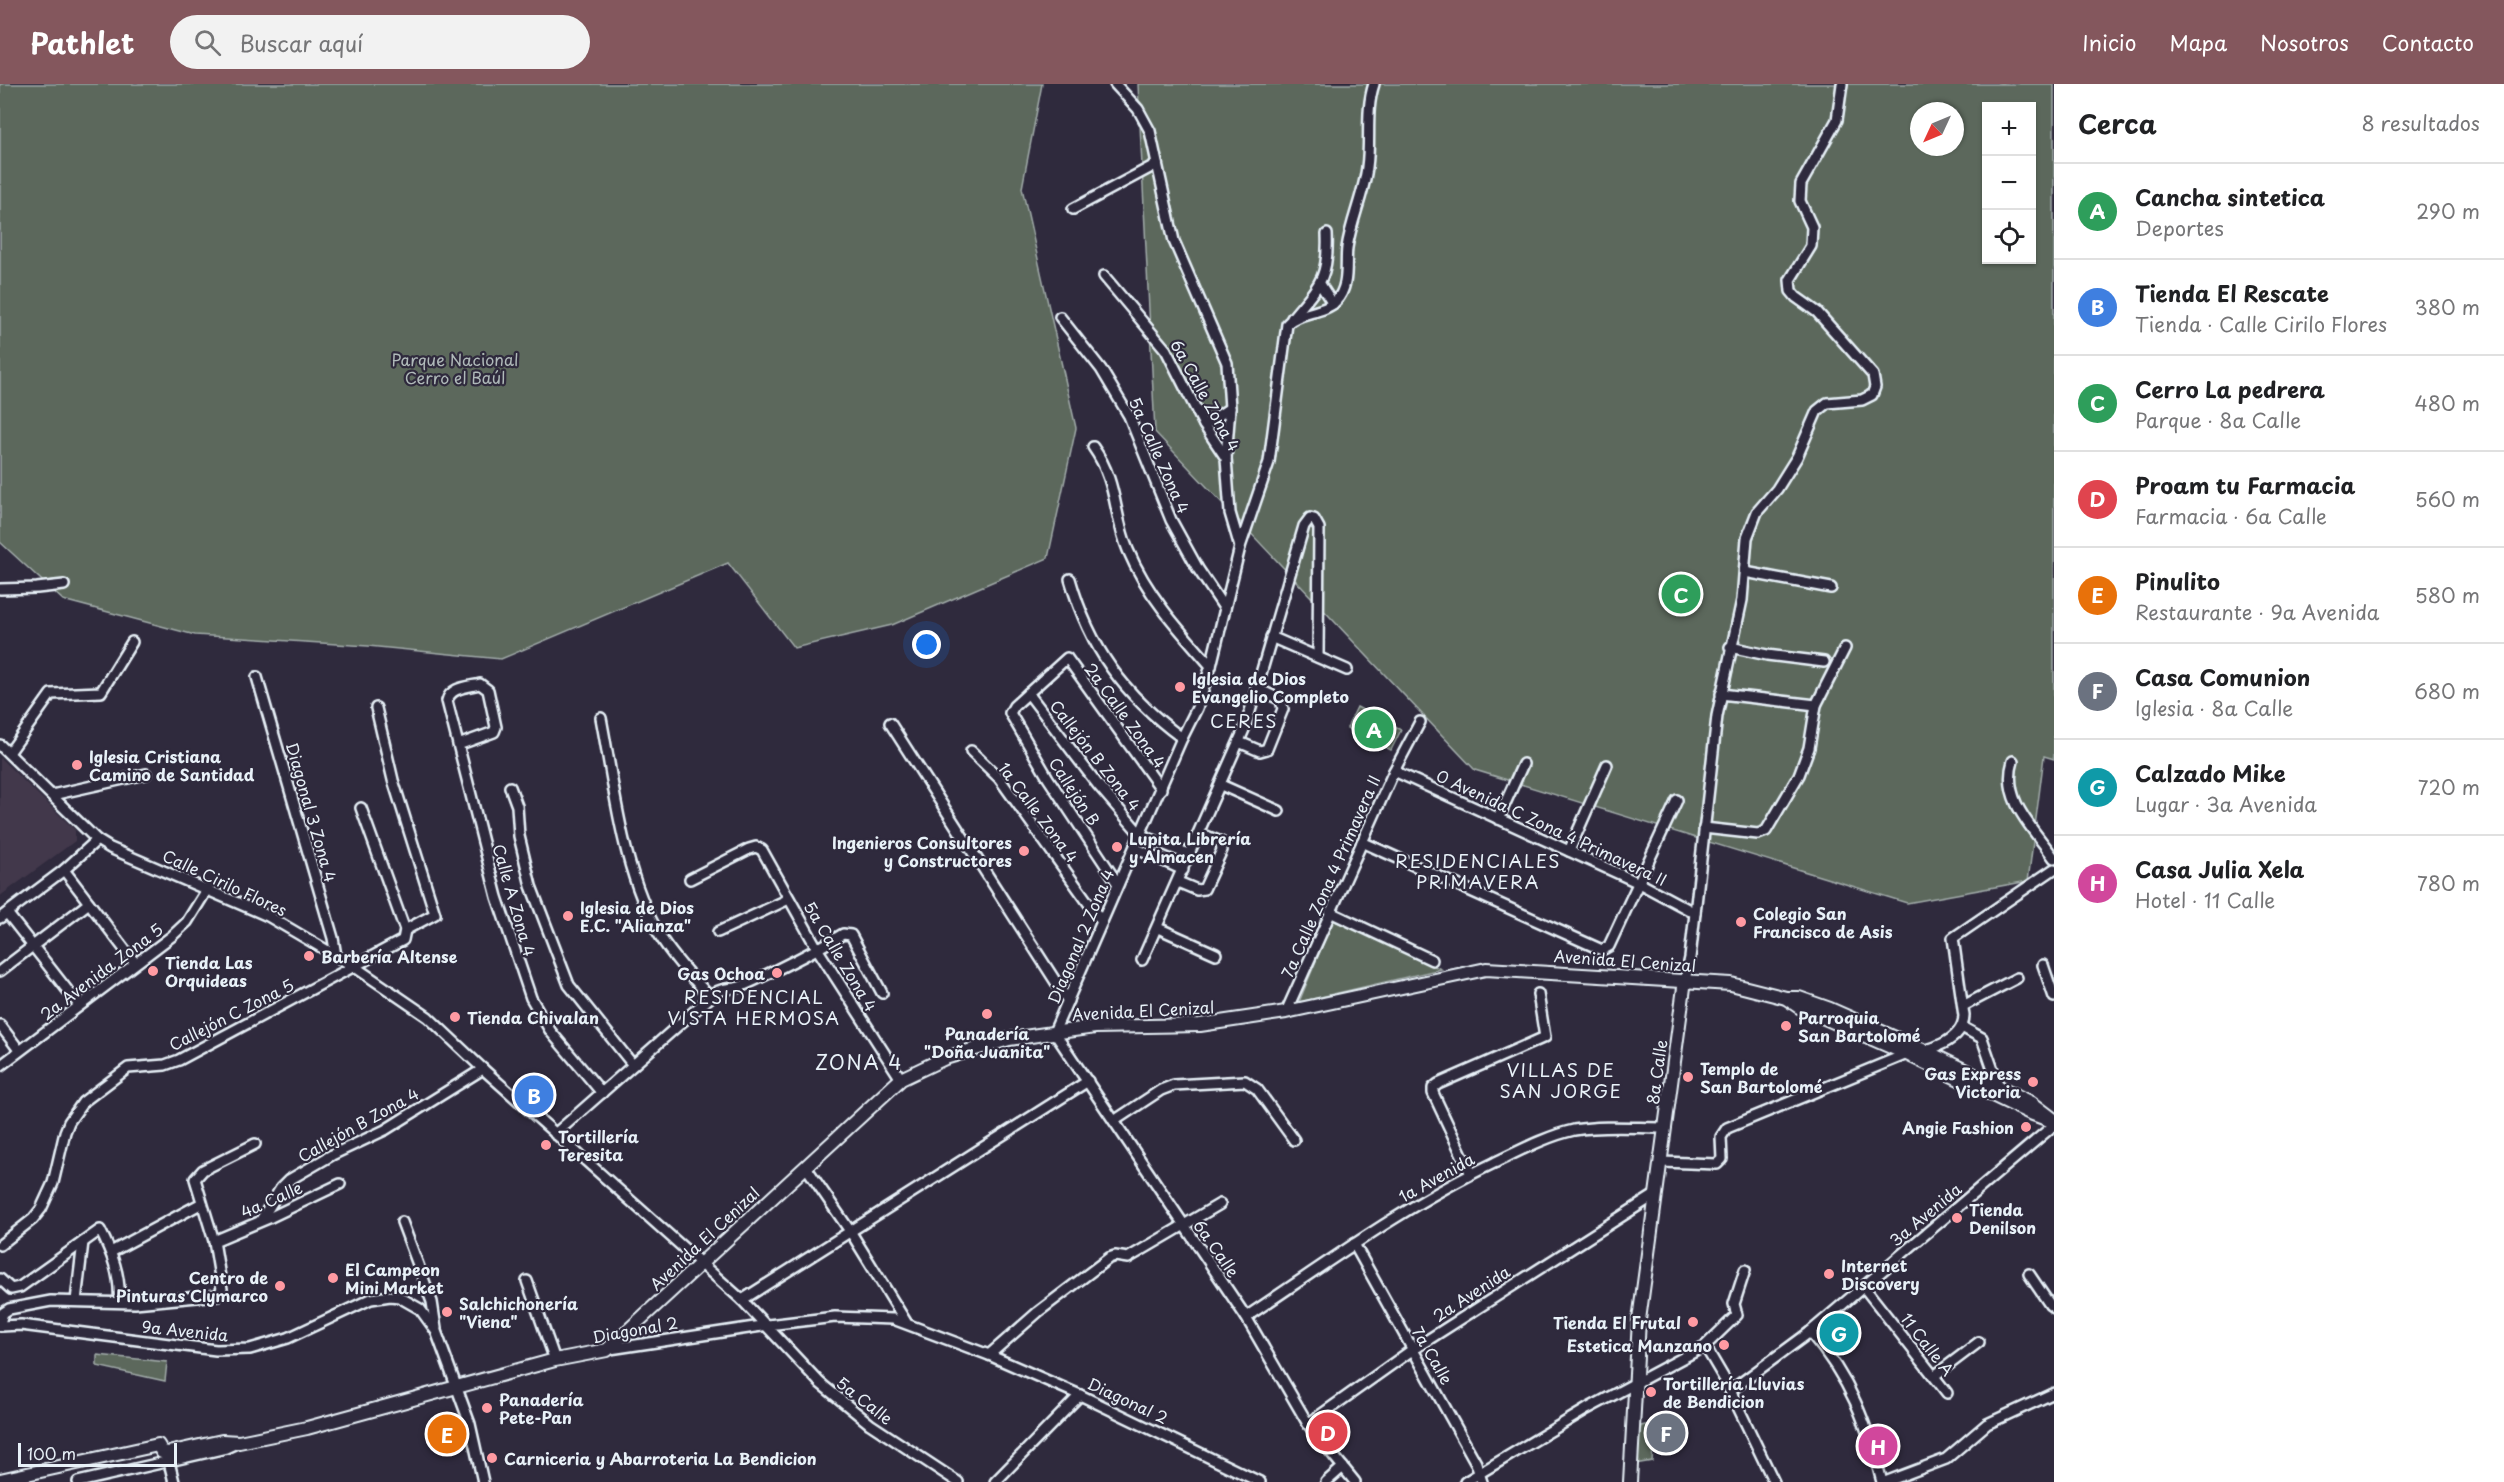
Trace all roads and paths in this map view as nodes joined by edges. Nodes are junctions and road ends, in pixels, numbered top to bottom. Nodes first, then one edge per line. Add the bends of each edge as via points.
1 (1114, 84) edge
2 (1374, 84) edge
3 (1842, 84) edge
4 (1157, 164) junction
5 (1073, 210) dead end
6 (1327, 234) dead end
7 (1104, 276) dead end
8 (1320, 284) junction
9 (1333, 304) junction
10 (1060, 317) dead end
11 (1292, 318) junction
12 (1230, 408) junction
13 (1204, 425) junction
14 (1093, 447) dead end
15 (1226, 458) junction
16 (1240, 547) junction
17 (1745, 572) junction
18 (1070, 579) dead end
19 (64, 585) dead end
20 (1831, 588) dead end
21 (0, 589) edge
22 (1225, 609) junction
23 (1271, 638) junction
24 (132, 642) dead end
25 (1730, 647) junction
26 (1845, 648) dead end
27 (1318, 657) junction
28 (1824, 662) dead end
29 (1211, 666) junction
30 (1347, 670) dead end
31 (257, 677) dead end
32 (1256, 688) junction
33 (1028, 693) junction
34 (1721, 694) junction
35 (1816, 705) junction
36 (376, 708) dead end
37 (601, 718) dead end
38 (1420, 722) dead end
39 (890, 723) dead end
40 (1182, 738) junction
41 (1239, 742) junction
42 (0, 745) edge
43 (458, 745) junction
44 (971, 751) dead end
45 (9, 753) junction
46 (2013, 761) dead end
47 (1523, 764) dead end
48 (1607, 765) dead end
49 (1394, 771) junction
50 (146, 774) dead end
51 (1221, 785) junction
52 (510, 788) dead end
53 (1161, 789) junction
54 (52, 795) junction
55 (1677, 800) dead end
56 (361, 807) dead end
57 (1279, 811) dead end
58 (1498, 819) junction
59 (1704, 828) junction
60 (1199, 833) junction
61 (1141, 835) junction
62 (97, 840) junction
63 (1362, 842) junction
64 (1135, 848) junction
65 (1569, 851) junction
66 (1190, 855) junction
67 (2054, 858) edge
68 (2054, 869) edge
69 (64, 870) junction
70 (1183, 870) junction
71 (690, 879) dead end
72 (1178, 882) junction
73 (1639, 883) junction
74 (1118, 884) junction
75 (208, 888) junction
76 (789, 899) junction
77 (89, 903) junction
78 (1330, 912) junction
79 (1695, 913) junction
80 (4, 915) edge
81 (1102, 922) junction
82 (1158, 928) junction
83 (718, 932) dead end
84 (405, 933) junction
85 (33, 946) junction
86 (819, 950) junction
87 (1216, 954) dead end
88 (336, 956) junction
89 (1142, 960) dead end
90 (1432, 960) dead end
91 (135, 963) junction
92 (2043, 965) dead end
93 (354, 967) junction
94 (0, 972) edge
95 (2017, 978) dead end
96 (1685, 980) junction
97 (882, 993) dead end
98 (1538, 994) dead end
99 (710, 997) junction
100 (2054, 997) edge
101 (1786, 998) junction
102 (1068, 1001) junction
103 (79, 1005) junction
104 (1963, 1006) junction
105 (1286, 1012) junction
106 (0, 1025) edge
107 (1962, 1027) junction
108 (1054, 1032) junction
109 (19, 1050) junction
110 (1925, 1051) junction
111 (1907, 1054) junction
112 (633, 1065) junction
113 (0, 1066) edge
114 (483, 1069) junction
115 (901, 1079) junction
116 (1088, 1081) junction
117 (1997, 1091) junction
118 (602, 1093) junction
119 (1114, 1121) junction
120 (2054, 1122) edge
121 (1665, 1128) junction
122 (555, 1134) junction
123 (1294, 1140) dead end
124 (255, 1144) dead end
125 (1660, 1162) junction
126 (806, 1167) junction
127 (1471, 1174) junction
128 (340, 1184) dead end
129 (1655, 1195) junction
130 (202, 1203) junction
131 (1220, 1204) dead end
132 (261, 1220) junction
133 (402, 1222) dead end
134 (1184, 1226) junction
135 (850, 1231) junction
136 (213, 1241) junction
137 (83, 1242) junction
138 (1354, 1244) junction
139 (0, 1245) edge
140 (111, 1252) junction
141 (702, 1262) junction
142 (1745, 1270) dead end
143 (2029, 1274) dead end
144 (0, 1279) edge
145 (527, 1281) dead end
146 (1863, 1286) junction
147 (742, 1300) junction
148 (76, 1301) junction
149 (119, 1302) junction
150 (2054, 1308) edge
151 (1246, 1317) junction
152 (906, 1322) junction
153 (0, 1324) edge
154 (768, 1325) junction
155 (436, 1331) junction
156 (1810, 1332) junction
157 (1979, 1342) dead end
158 (1705, 1346) junction
159 (607, 1350) junction
160 (1412, 1350) junction
161 (989, 1355) junction
162 (555, 1360) junction
163 (1934, 1376) junction
164 (1636, 1384) junction
165 (458, 1387) junction
166 (1730, 1391) junction
167 (1947, 1393) dead end
168 (2054, 1393) edge
169 (1080, 1395) junction
170 (1308, 1424) junction
171 (239, 1442) junction
172 (169, 1462) junction
173 (1344, 1467) junction
174 (1481, 1478) edge
175 (0, 1480) edge
176 (78, 1482) edge
177 (174, 1482) edge
178 (483, 1482) edge
179 (958, 1482) edge
180 (995, 1482) edge
181 (1260, 1482) edge
182 (1326, 1482) edge
183 (1355, 1482) edge
184 (1465, 1482) edge
185 (1630, 1482) edge
186 (1774, 1482) edge
187 (1883, 1482) edge

1 - 4 street via 1144,120 1154,143
2 - 9 street via 1369,103 1367,168 1347,248 1346,278
3 - 17 street, 8a Calle via 1837,120 1801,184 1800,201 1812,227 1811,246 1790,280 1791,291 1817,312 1873,375 1875,387 1872,395 1862,400 1827,403 1817,411 1797,457 1756,513 1747,538
4 - 5 street
4 - 12 street via 1174,241 1227,363
6 - 8 street via 1328,259
7 - 13 street, 6a Calle Zona 4 via 1166,350
8 - 9 street
8 - 11 street
9 - 11 street
10 - 22 street, 5a Calle Zona 4 via 1101,369 1129,416 1172,520
11 - 16 street, Diagonal 2 Zona 4 via 1285,330 1269,462
12 - 13 street
12 - 15 street
13 - 15 street, 6a Calle Zona 4
14 - 29 street via 1107,470 1128,550 1145,583 1168,619
15 - 16 street, 6a Calle Zona 4 via 1230,513
16 - 22 street, Diagonal 2 Zona 4
17 - 20 street
17 - 25 street, 8a Calle
18 - 40 street via 1077,604 1110,666 1140,705
19 - 21 street
22 - 29 street, Diagonal 2 Zona 4
23 - 27 street
23 - 27 street via 1304,526 1310,518 1314,519 1319,528
23 - 32 street
24 - 45 street via 101,692 51,694
25 - 28 street
25 - 34 street, 8a Calle
26 - 35 street
27 - 30 street
29 - 40 street, Diagonal 2 Zona 4
31 - 88 street, Diagonal 3 Zona 4
32 - 41 street
32 - 41 street via 1281,700 1283,709 1267,749 1260,751
33 - 53 street, 2a Calle Zona 4 via 1067,658
33 - 61 street, Callejón B Zona 4
33 - 74 street, Callejón B via 1010,713
34 - 35 street
34 - 59 street, 8a Calle
35 - 59 street via 1803,767 1766,831 1761,834
36 - 84 street, Callejón C Zona 5 via 393,780 435,914
37 - 99 street via 623,835 641,894 666,944
38 - 49 street, 7a Calle Zona 4 Primavera II
39 - 102 street
40 - 53 street, Diagonal 2 Zona 4
41 - 51 street
42 - 45 street, Calle Cirilo Flores
43 - 43 street, Calle A Zona 4 via 447,701 449,694 480,684 488,690 496,727 489,735
43 - 118 street, Calle A Zona 4 via 497,897 531,998 551,1032
44 - 81 street, 1a Calle Zona 4 via 999,778
45 - 54 street, Calle Cirilo Flores
46 - 67 street via 2008,776 2014,802
47 - 58 street
48 - 65 street
49 - 58 street, 0 Avenida C Zona 4 Primavera II
49 - 63 street, 7a Calle Zona 4 Primavera II
50 - 54 street
51 - 57 street
51 - 60 street
52 - 112 street via 531,886 568,986
53 - 61 street, Diagonal 2 Zona 4
54 - 62 street, Calle Cirilo Flores
55 - 73 street
56 - 84 street
58 - 65 street, 0 Avenida C Zona 4 Primavera II
59 - 79 street, 8a Calle
60 - 66 street
60 - 72 street via 1221,842 1222,850 1204,889
61 - 64 street, Diagonal 2 Zona 4
61 - 66 street
62 - 69 street
62 - 75 street, Calle Cirilo Flores
63 - 73 street via 1598,949 1610,946
63 - 78 street, 7a Calle Zona 4 Primavera II
64 - 70 street
64 - 74 street, Diagonal 2 Zona 4
65 - 73 street, 0 Avenida C Zona 4 Primavera II
66 - 70 street
68 - 104 street via 1953,939
69 - 77 street
69 - 80 street
70 - 72 street
71 - 76 street, 5a Calle Zona 4 via 759,847
72 - 82 street
73 - 79 street, 0 Avenida C Zona 4 Primavera II
74 - 81 street, Diagonal 2 Zona 4
75 - 88 street, Calle Cirilo Flores via 268,916
75 - 91 street, 2a Avenida Zona 5 via 181,929
76 - 83 street
76 - 86 street, 5a Calle Zona 4
77 - 85 street
77 - 91 street
78 - 90 street
78 - 105 street, 7a Calle Zona 4 Primavera II
79 - 96 street, 8a Calle
80 - 85 street
81 - 102 street, Diagonal 2 Zona 4
82 - 87 street
82 - 89 street
84 - 93 street, Callejón C Zona 5 via 399,943
85 - 94 street
85 - 103 street
86 - 97 street via 849,934
86 - 99 street
86 - 115 street, 5a Calle Zona 4
88 - 93 street, Calle Cirilo Flores
91 - 103 street, 2a Avenida Zona 5
92 - 100 street
93 - 114 street, Calle Cirilo Flores via 438,1024
93 - 139 street, Callejón C Zona 5 via 179,1060 128,1068 89,1097 69,1122 53,1183 41,1209
95 - 104 street
96 - 101 street, Avenida El Cenizal via 1731,984
96 - 105 street, Avenida El Cenizal via 1486,969
96 - 121 street, 8a Calle
98 - 127 street via 1545,1037 1433,1088
99 - 112 street
101 - 110 street, Avenida El Cenizal via 1799,998 1830,1009
101 - 111 street, Avenida El Cenizal
102 - 108 street, Diagonal 2 Zona 4
103 - 109 street, 2a Avenida Zona 5
104 - 107 street
105 - 108 street, Avenida El Cenizal via 1200,1025 1095,1027
106 - 109 street
107 - 110 street
107 - 117 street via 1982,1038
108 - 115 street, Avenida El Cenizal via 1009,1039 956,1055
108 - 116 street, 6a Calle
109 - 113 street, 2a Avenida Zona 5
110 - 111 street
110 - 117 street, Avenida El Cenizal
111 - 117 street, Avenida El Cenizal
111 - 125 street via 1728,1128 1721,1137 1722,1159 1717,1164
112 - 118 street
114 - 122 street, Calle Cirilo Flores
114 - 132 street, Callejón B Zona 4 via 385,1130 289,1180
115 - 126 street, Avenida El Cenizal
116 - 119 street, 6a Calle
116 - 135 street
117 - 120 street, Avenida El Cenizal via 2030,1113
118 - 122 street
119 - 123 street via 1174,1085 1245,1081 1257,1089
119 - 134 street, 6a Calle
120 - 146 street, 3a Avenida
121 - 125 street, 8a Calle
121 - 127 street, 1a Avenida via 1571,1131
122 - 141 street, Calle Cirilo Flores
124 - 130 street via 199,1172 195,1179
125 - 129 street, 8a Calle
126 - 135 street
126 - 141 street, Avenida El Cenizal
127 - 138 street, 1a Avenida
128 - 132 street, 4a Calle
129 - 160 street, 2a Avenida
129 - 164 street, 8a Calle via 1639,1320
130 - 136 street
130 - 140 street
131 - 134 street
132 - 136 street, 4a Calle
133 - 155 street via 432,1302
134 - 151 street, 6a Calle
134 - 161 street via 1128,1258 1109,1258
135 - 147 street
135 - 152 street
136 - 149 street via 222,1289 218,1295 135,1304
137 - 140 street via 100,1230
137 - 144 street via 20,1287 11,1289
137 - 148 street
138 - 151 street, 1a Avenida
138 - 160 street, 7a Calle
140 - 149 street
141 - 147 street, Calle Cirilo Flores
141 - 159 street, Avenida El Cenizal
142 - 158 street via 1734,1304 1737,1315
143 - 150 street
145 - 162 street
146 - 156 street, 3a Avenida
146 - 163 street, 11 Calle A
147 - 154 street, Calle Cirilo Flores
148 - 149 street
148 - 153 street via 15,1306 3,1313
151 - 170 street, 6a Calle
152 - 154 street, Diagonal 2 via 856,1317
152 - 161 street, Diagonal 2
153 - 155 street, 9a Avenida via 216,1350 250,1349 288,1338 361,1303 390,1296 413,1304
154 - 159 street, Diagonal 2
154 - 179 street, 5a Calle via 846,1406
155 - 165 street, 9a Avenida
156 - 166 street, 3a Avenida
156 - 187 street via 1837,1365 1855,1398
157 - 163 street
158 - 164 street
158 - 166 street
159 - 162 street, Diagonal 2
160 - 170 street, 2a Avenida
160 - 174 street, 7a Calle
161 - 169 street, Diagonal 2
162 - 165 street, Diagonal 2
163 - 167 street, 11 Calle A
164 - 174 street via 1587,1409
164 - 185 street, 8a Calle
165 - 171 street, Diagonal 2
165 - 178 street, 9a Avenida
166 - 186 street
168 - 187 street via 1987,1424 1946,1459
169 - 180 street
169 - 181 street, Diagonal 2
170 - 173 street, 6a Calle
171 - 172 street
171 - 175 street, Diagonal 2 via 165,1453 158,1446
172 - 176 street
172 - 177 street
173 - 182 street
173 - 183 street, 6a Calle
174 - 184 street

